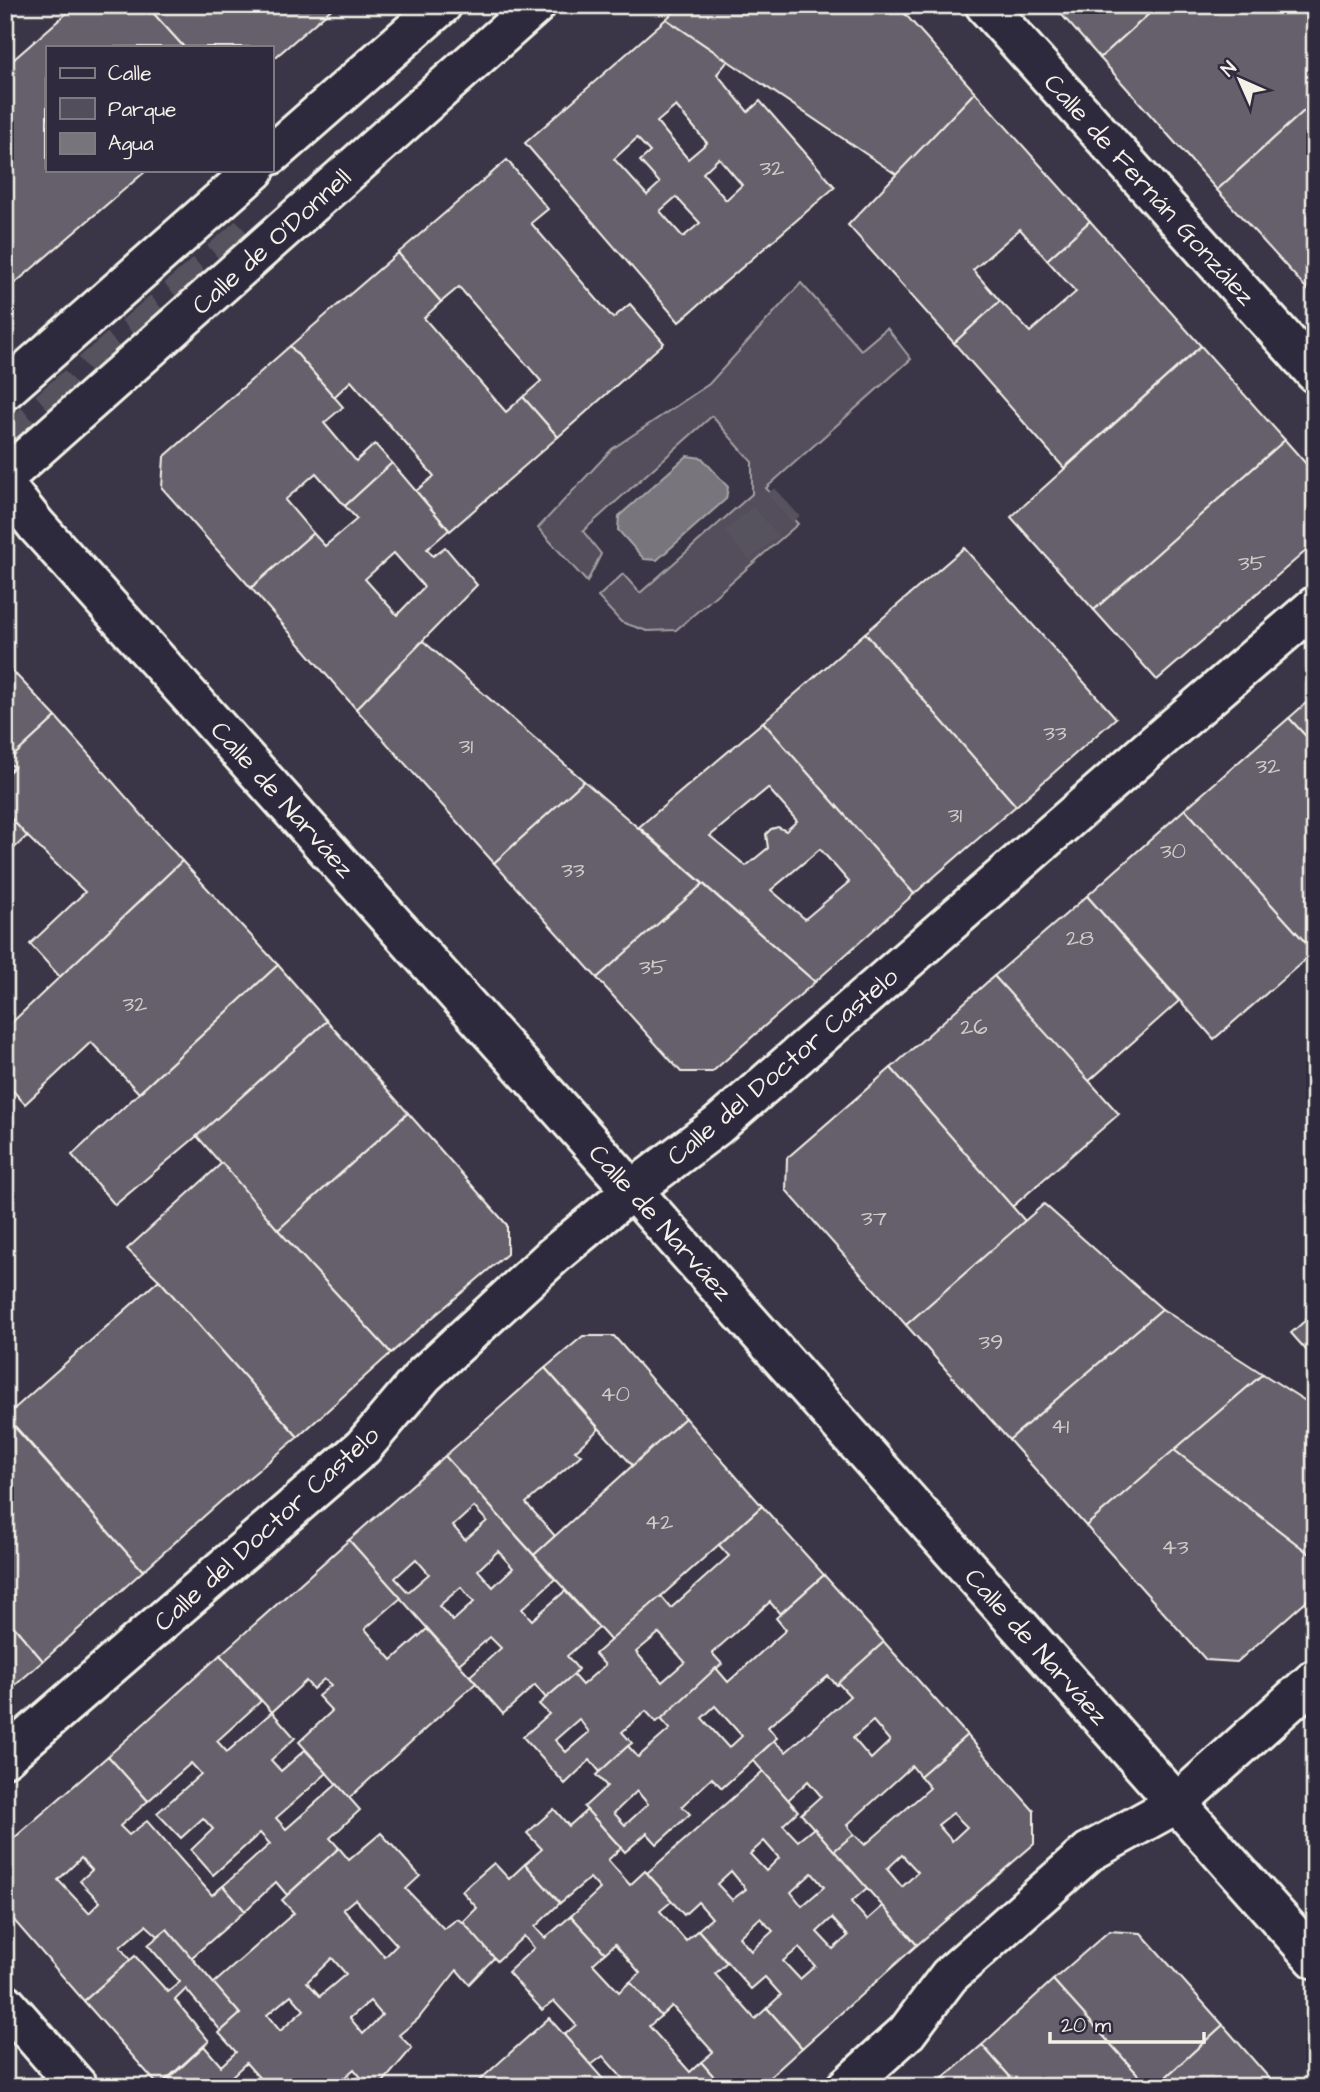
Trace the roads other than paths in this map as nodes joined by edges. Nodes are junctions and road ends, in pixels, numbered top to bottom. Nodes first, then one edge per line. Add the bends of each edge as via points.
1 (442, 5) edge
2 (536, 5) edge
3 (985, 5) edge
4 (273, 153) edge
5 (253, 172) edge
6 (1315, 373) edge
7 (5, 390) edge
8 (5, 477) edge
9 (5, 486) edge
10 (1315, 606) edge
11 (632, 1190) junction
12 (1315, 1679) edge
13 (5, 1757) edge
14 (1176, 1804) junction
15 (1315, 1959) edge
16 (5, 2003) edge
17 (78, 2087) edge
18 (846, 2087) edge

1 - 4 street
2 - 8 street, Calle de O'Donnell
3 - 6 street, Calle de Fernán González
5 - 7 street
9 - 11 street, Calle de Narváez
10 - 11 street, Calle del Doctor Castelo via 717,1126
11 - 13 street, Calle del Doctor Castelo via 424,1374 363,1447
11 - 14 street, Calle de Narváez
12 - 14 street
14 - 15 street, Calle de Narváez
14 - 18 street via 1089,1852 950,1976 907,2032
16 - 17 street

